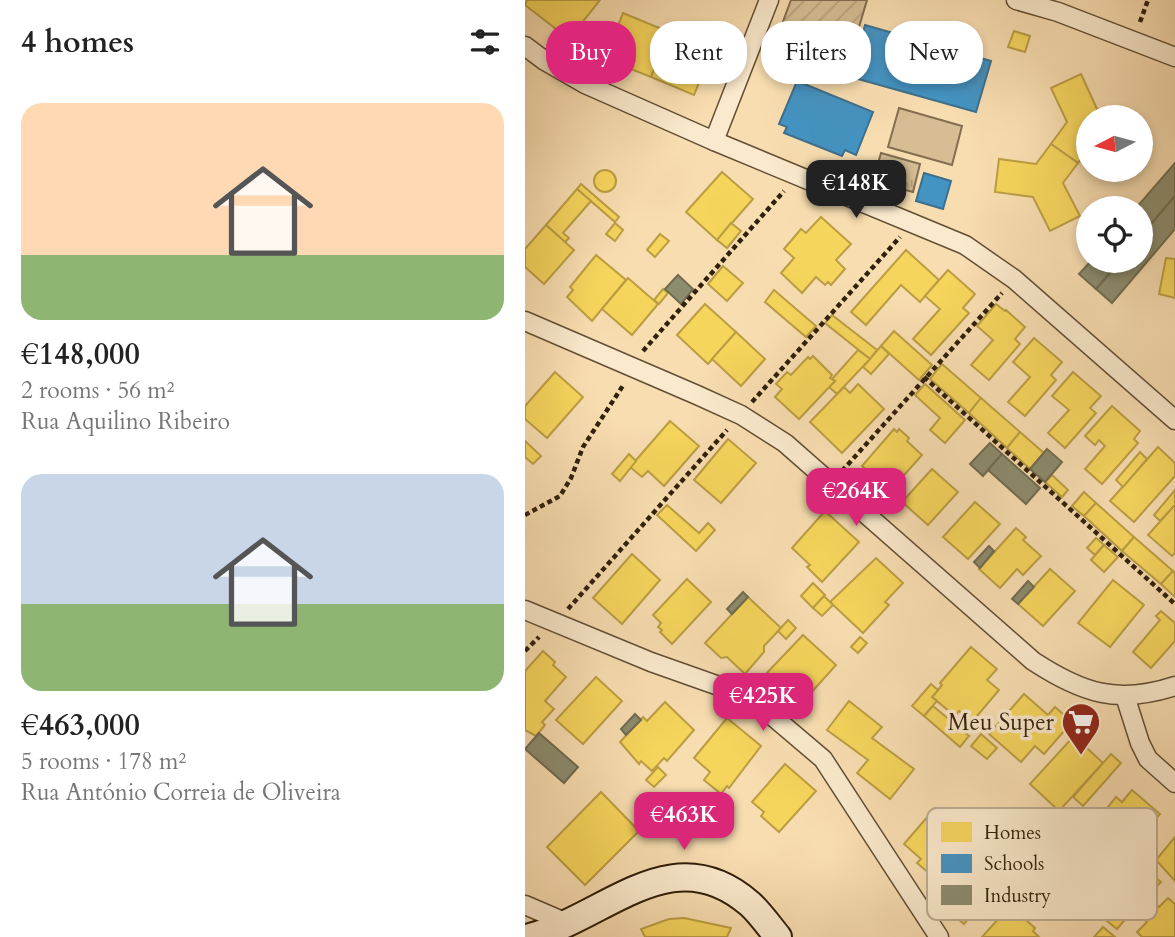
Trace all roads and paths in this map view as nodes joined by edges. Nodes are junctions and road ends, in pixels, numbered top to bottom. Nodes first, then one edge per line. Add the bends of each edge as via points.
1 (769, 0) edge
2 (1016, 0) edge
3 (525, 46) edge
4 (1175, 57) edge
5 (714, 141) junction
6 (782, 192) dead end
7 (912, 223) junction
8 (1014, 279) junction
9 (525, 321) edge
10 (643, 351) dead end
11 (924, 377) junction
12 (624, 384) dead end
13 (1175, 420) edge
14 (734, 422) junction
15 (724, 434) dead end
16 (833, 482) junction
17 (525, 515) edge
18 (1175, 604) edge
19 (570, 607) dead end
20 (525, 610) edge
21 (541, 634) dead end
22 (525, 651) edge
23 (1175, 686) edge
24 (1125, 696) junction
25 (1175, 783) edge
26 (525, 905) edge
27 (927, 919) edge
28 (928, 920) edge
29 (567, 923) junction
30 (530, 937) edge
31 (778, 937) edge
32 (939, 937) edge

1 - 5 street
2 - 4 street
3 - 5 street via 585,84
5 - 7 street
6 - 10 path
7 - 8 street via 965,245
7 - 14 path
8 - 11 path
8 - 13 street
9 - 14 street
11 - 16 path
11 - 18 path
12 - 17 path via 583,447 560,496
14 - 16 street via 785,443
15 - 19 path
16 - 24 street via 1033,661 1061,680 1096,694
20 - 27 street via 751,697 823,759
21 - 22 path
23 - 24 street
24 - 25 street via 1148,759
26 - 29 street
28 - 32 street
29 - 30 street
29 - 31 street via 659,880 685,876 709,878 734,891

